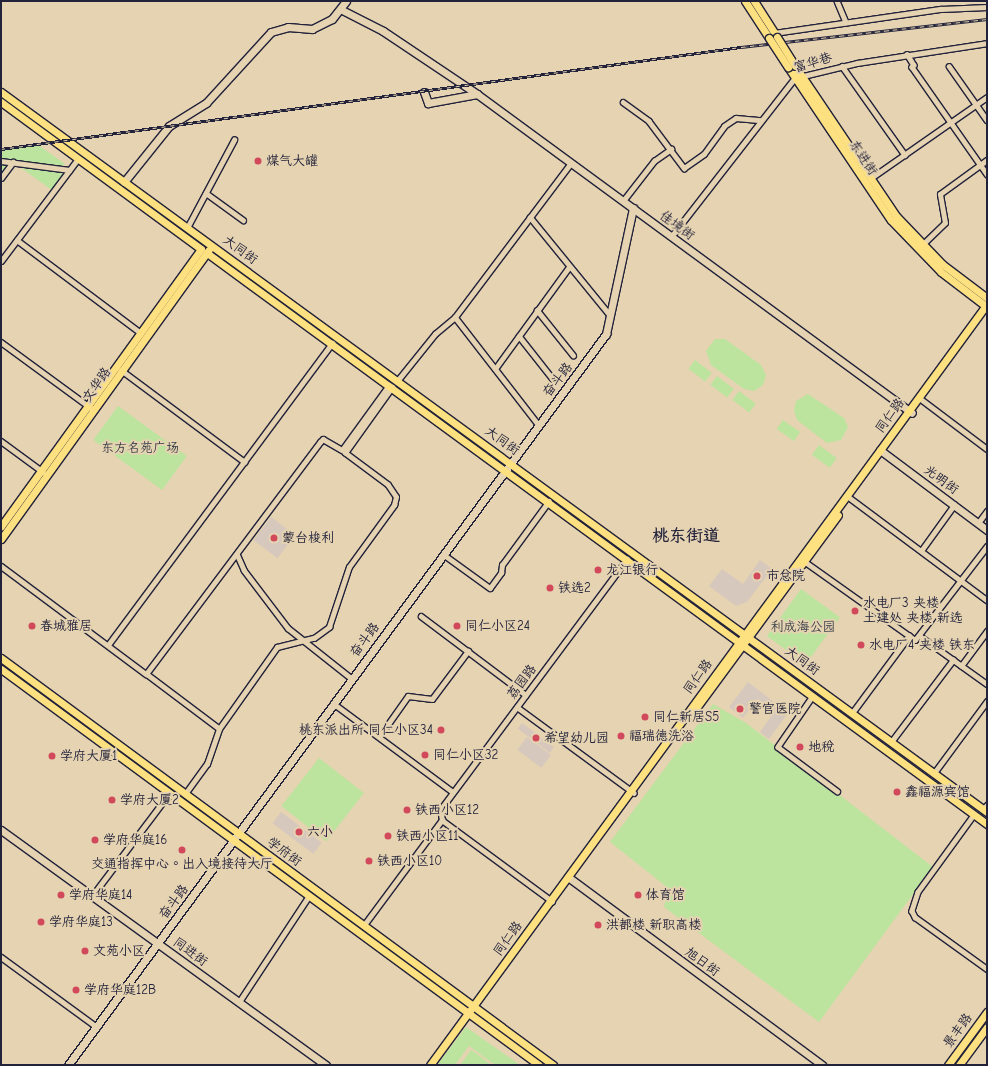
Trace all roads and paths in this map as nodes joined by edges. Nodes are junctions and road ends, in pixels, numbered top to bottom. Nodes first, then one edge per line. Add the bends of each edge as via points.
1 (346, 1) edge
2 (745, 1) edge
3 (754, 1) edge
4 (837, 1) edge
5 (987, 7) edge
6 (342, 10) junction
7 (846, 22) junction
8 (773, 36) junction
9 (987, 43) edge
10 (907, 54) junction
11 (842, 66) junction
12 (949, 66) dead end
13 (799, 78) junction
14 (1, 92) edge
15 (424, 92) dead end
16 (477, 94) junction
17 (987, 97) edge
18 (1, 102) edge
19 (623, 102) dead end
20 (976, 104) junction
21 (761, 120) junction
22 (987, 120) edge
23 (950, 122) junction
24 (234, 140) dead end
25 (671, 149) junction
26 (904, 155) junction
27 (78, 159) junction
28 (987, 160) edge
29 (1, 161) edge
30 (13, 162) junction
31 (570, 163) junction
32 (981, 165) junction
33 (69, 170) junction
34 (987, 174) edge
35 (1, 178) edge
36 (871, 178) junction
37 (124, 182) junction
38 (206, 193) junction
39 (623, 201) junction
40 (633, 208) junction
41 (530, 217) junction
42 (243, 220) dead end
43 (187, 228) junction
44 (672, 237) junction
45 (17, 240) junction
46 (210, 243) junction
47 (923, 244) junction
48 (204, 251) junction
49 (1, 261) edge
50 (569, 267) junction
51 (987, 298) edge
52 (987, 307) edge
53 (537, 310) junction
54 (609, 314) junction
55 (455, 317) junction
56 (141, 333) junction
57 (519, 336) junction
58 (1, 342) edge
59 (332, 343) junction
60 (573, 355) dead end
61 (119, 369) junction
62 (495, 369) junction
63 (553, 379) dead end
64 (398, 380) junction
65 (391, 386) junction
66 (922, 400) junction
67 (87, 406) junction
68 (94, 410) junction
69 (910, 412) junction
70 (538, 424) junction
71 (1, 441) edge
72 (987, 449) edge
73 (882, 452) junction
74 (245, 462) junction
75 (510, 462) junction
76 (505, 469) junction
77 (41, 470) junction
78 (48, 475) junction
79 (850, 498) junction
80 (548, 501) junction
81 (954, 505) junction
82 (987, 511) edge
83 (978, 523) junction
84 (1, 526) edge
85 (987, 530) edge
86 (1, 539) edge
87 (987, 546) edge
88 (921, 551) junction
89 (237, 554) junction
90 (443, 554) junction
91 (627, 559) junction
92 (804, 561) junction
93 (1, 566) edge
94 (961, 581) junction
95 (987, 600) edge
96 (421, 616) dead end
97 (987, 631) edge
98 (746, 635) junction
99 (909, 636) junction
100 (920, 636) junction
101 (302, 641) junction
102 (741, 642) junction
103 (108, 645) junction
104 (468, 651) junction
105 (1, 658) edge
106 (952, 660) junction
107 (961, 666) junction
108 (1, 669) edge
109 (146, 674) junction
110 (351, 678) junction
111 (987, 684) edge
112 (526, 695) junction
113 (813, 696) junction
114 (987, 701) edge
115 (333, 703) junction
116 (517, 707) junction
117 (852, 713) junction
118 (218, 728) junction
119 (379, 737) junction
120 (891, 742) junction
121 (934, 773) junction
122 (838, 791) dead end
123 (453, 792) junction
124 (633, 792) junction
125 (169, 794) junction
126 (185, 794) junction
127 (986, 809) edge
128 (974, 815) junction
129 (442, 820) junction
130 (987, 824) edge
131 (1, 830) edge
132 (239, 834) junction
133 (233, 842) junction
134 (569, 878) junction
135 (92, 896) junction
136 (309, 896) junction
137 (552, 901) junction
138 (364, 925) junction
139 (157, 943) junction
140 (1, 956) edge
141 (987, 969) edge
142 (239, 1002) junction
143 (475, 1008) junction
144 (987, 1012) edge
145 (470, 1014) junction
146 (97, 1027) junction
147 (987, 1027) edge
148 (68, 1065) edge
149 (326, 1065) edge
150 (430, 1065) edge
151 (434, 1065) edge
152 (539, 1065) edge
153 (554, 1065) edge
154 (822, 1065) edge
155 (948, 1065) edge
156 (959, 1065) edge

1 - 6 street
2 - 8 main road, 东进街
3 - 8 main road, 东进街
4 - 7 street
5 - 7 street
6 - 16 street, 佳境街 via 389,35
6 - 37 street via 312,28 288,27 271,32 206,103 169,126
7 - 8 street
8 - 13 main road, 东进街, bridge
9 - 10 street, 富华巷
10 - 11 street, 富华巷
10 - 23 street via 914,65 912,67
11 - 13 street, 富华巷
11 - 26 street
12 - 20 street
13 - 21 street, 富华巷
13 - 36 main road, 东进街
13 - 52 main road, 东进街 via 891,220 941,272
14 - 37 main road, 大同街
15 - 16 street via 428,103
16 - 31 street, 佳境街
17 - 20 street
18 - 27 main road, 大同街
19 - 25 street via 649,121
20 - 22 street
20 - 23 street
21 - 25 street via 736,118 724,126 704,154 684,168
21 - 44 street, 富华巷
23 - 26 street
23 - 32 street
24 - 38 street
25 - 39 street via 654,161
26 - 36 street
27 - 33 street
27 - 48 main road, 大同街
28 - 32 street
29 - 30 street
30 - 33 street
30 - 35 street
31 - 39 street, 佳境街
31 - 41 street
32 - 34 street
32 - 47 street via 940,194 945,223
33 - 45 street
36 - 47 main road, 东进街 via 898,217
37 - 43 main road, 大同街
38 - 42 street
38 - 43 street
39 - 40 street, 佳境街
40 - 44 street, 佳境街
40 - 54 street, 奋斗路
41 - 50 street
41 - 55 street
43 - 46 main road, 大同街
44 - 69 street, 佳境街
45 - 49 street
45 - 56 street
46 - 48 street
46 - 64 main road, 大同街
47 - 51 main road, 东进街 via 942,264
48 - 56 main road, 文华路
48 - 59 main road, 大同街
48 - 61 main road, 文华路
50 - 53 street
50 - 54 street
52 - 66 main road, 同仁路
52 - 69 main road, 同仁路
53 - 57 street
53 - 60 street
54 - 70 street, 奋斗路 via 606,334
55 - 62 street
55 - 64 street via 435,334
56 - 61 main road, 文华路
57 - 62 street
57 - 63 street
58 - 67 street
59 - 65 main road, 大同街
59 - 74 street
61 - 67 main road, 文华路
61 - 68 main road, 文华路
61 - 74 street
62 - 70 street
64 - 75 main road, 大同街
65 - 76 main road, 大同街
65 - 89 street via 342,450 323,439 320,442
65 - 101 street via 345,453 388,485 396,497 394,505 349,567 329,627 321,634
66 - 69 main road, 同仁路
66 - 72 street
67 - 68 street
67 - 77 main road, 文华路
68 - 78 main road, 文华路
69 - 73 main road, 同仁路
70 - 75 street, 奋斗路
71 - 77 street
73 - 79 main road, 同仁路
73 - 81 street, 光明街
73 - 98 main road, 同仁路
74 - 103 street
75 - 76 street, 奋斗路
75 - 98 main road, 大同街
76 - 80 main road, 大同街
76 - 90 street, 奋斗路
77 - 78 street
77 - 84 main road, 文华路
78 - 86 main road, 文华路
79 - 88 street
79 - 92 main road, 同仁路
80 - 90 street via 502,565 501,573 490,588
80 - 91 main road, 大同街
81 - 83 street, 光明街
81 - 88 street
82 - 83 street
83 - 85 street, 光明街
87 - 94 street
88 - 94 street
89 - 101 street via 269,605
89 - 109 street
90 - 110 street, 奋斗路
91 - 102 main road, 大同街
91 - 112 street, 荔园路
92 - 98 main road, 同仁路
92 - 99 street
93 - 103 street
94 - 95 street
94 - 100 street
96 - 104 street
97 - 107 street
98 - 102 main road, 同仁路
98 - 117 main road, 大同街
99 - 100 street via 915,640
99 - 117 street
100 - 106 street
101 - 110 street
101 - 118 street via 277,647
102 - 113 main road, 大同街
102 - 124 main road, 同仁路
103 - 109 street
104 - 112 street
104 - 119 street via 432,699 408,696
105 - 126 main road, 学府街
106 - 107 street
106 - 120 street
107 - 111 street
108 - 125 main road, 学府街
109 - 118 street
110 - 115 street, 奋斗路
112 - 116 street, 荔园路
113 - 122 street via 778,746
113 - 128 main road, 大同街
114 - 121 street
115 - 119 street
115 - 132 street, 奋斗路
116 - 123 street, 荔园路
116 - 124 street
117 - 120 main road, 大同街
118 - 126 street via 210,744 207,764
119 - 123 street
120 - 121 main road, 大同街
121 - 127 main road, 大同街
123 - 129 street, 荔园路 via 440,810
124 - 134 main road, 同仁路
125 - 133 main road, 学府街
125 - 135 street
126 - 132 main road, 学府街
128 - 130 main road, 大同街
128 - 141 street via 918,892 912,911 915,917
129 - 137 street
129 - 138 street
131 - 135 street, 同进街
132 - 133 street, 奋斗路
132 - 138 main road, 学府街
133 - 136 main road, 学府街
133 - 139 street, 奋斗路
134 - 137 main road, 同仁路
134 - 154 street, 旭日街
135 - 139 street, 同进街
136 - 142 street
136 - 145 main road, 学府街
137 - 143 main road, 同仁路
138 - 143 main road, 学府街
139 - 142 street, 同进街
139 - 146 street, 奋斗路
140 - 146 street
142 - 149 street, 同进街
143 - 145 main road, 同仁路
143 - 153 main road, 学府街
144 - 155 main road, 景丰路
145 - 150 main road, 同仁路
145 - 151 main road, 同仁路
145 - 152 main road, 学府街
146 - 148 street, 奋斗路
147 - 156 main road, 景丰路

